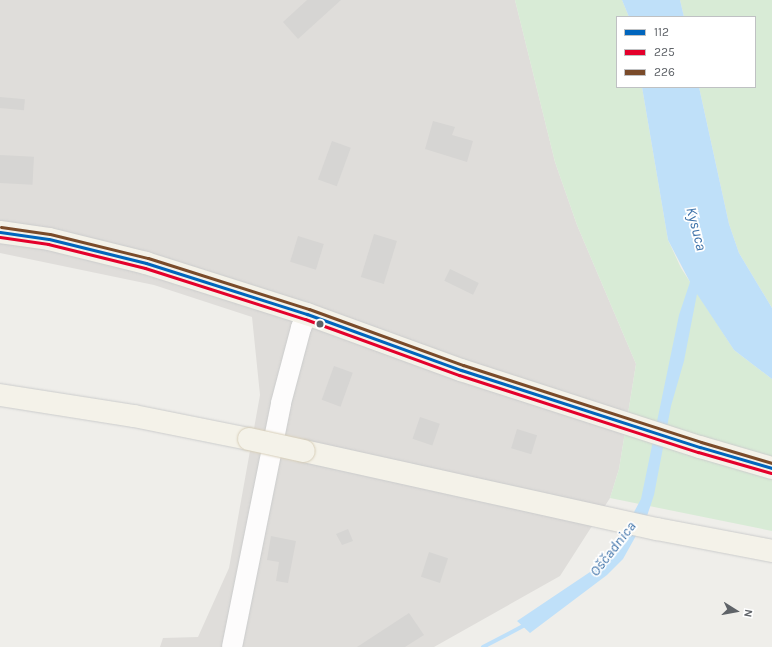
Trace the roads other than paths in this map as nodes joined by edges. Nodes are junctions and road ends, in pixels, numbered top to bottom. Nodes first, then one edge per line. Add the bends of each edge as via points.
1 (0, 232) edge
2 (307, 314) junction
3 (0, 395) edge
4 (772, 468) edge
5 (772, 551) edge
6 (232, 647) edge

1 - 2 main road via 48,239 146,263
2 - 4 main road via 460,370
2 - 6 street via 281,403
3 - 5 main road, bridge via 134,416 250,439 657,529

